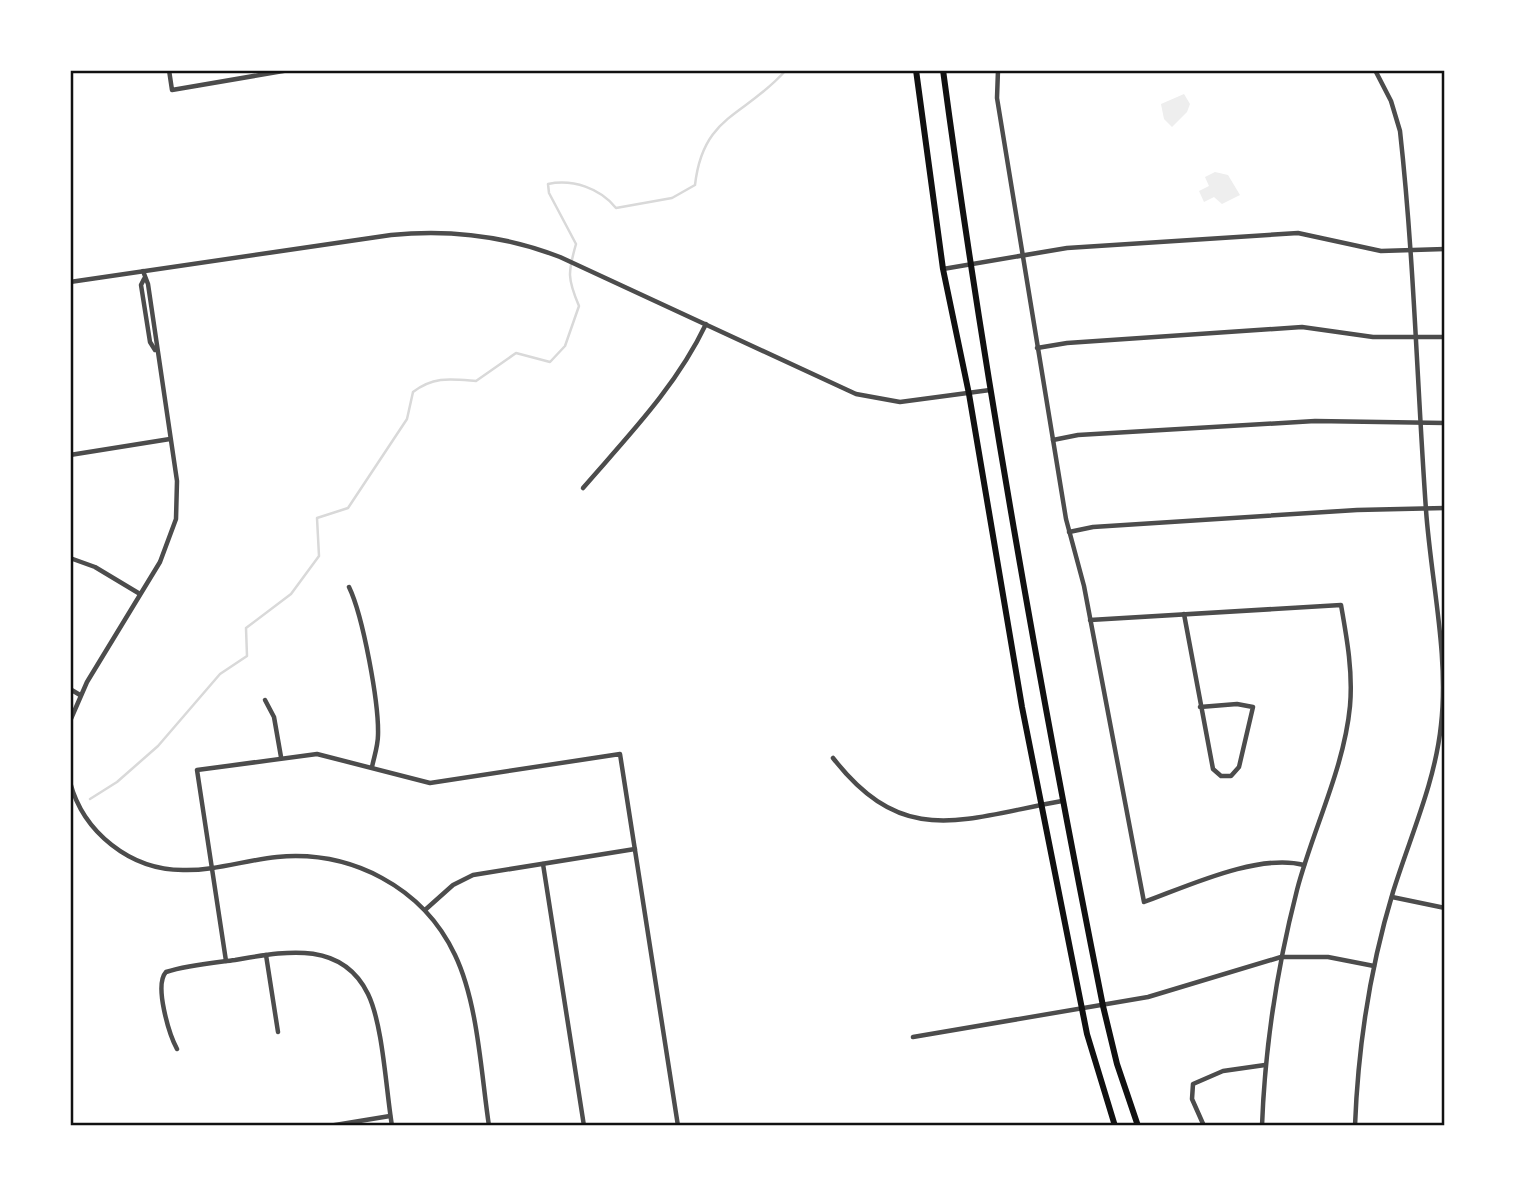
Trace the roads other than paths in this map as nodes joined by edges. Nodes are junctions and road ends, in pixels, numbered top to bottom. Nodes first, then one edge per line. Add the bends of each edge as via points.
1 (169, 70) edge
2 (289, 70) edge
3 (916, 70) edge
4 (943, 70) edge
5 (999, 70) edge
6 (1375, 70) edge
7 (267, 72) edge
8 (1445, 248) edge
9 (1410, 251) junction
10 (1022, 255) junction
11 (969, 264) junction
12 (943, 269) junction
13 (143, 271) junction
14 (70, 282) edge
15 (706, 324) junction
16 (1445, 337) edge
17 (1416, 339) junction
18 (1037, 348) junction
19 (990, 390) junction
20 (969, 394) junction
21 (1445, 423) edge
22 (1421, 424) junction
23 (170, 439) junction
24 (1053, 440) junction
25 (70, 455) edge
26 (583, 488) dead end
27 (1445, 508) edge
28 (1426, 510) junction
29 (1069, 532) junction
30 (70, 558) edge
31 (349, 587) dead end
32 (140, 594) junction
33 (1184, 614) junction
34 (1090, 620) junction
35 (70, 690) edge
36 (80, 695) junction
37 (265, 700) dead end
38 (1200, 707) junction
39 (70, 721) edge
40 (281, 757) junction
41 (833, 758) dead end
42 (372, 767) junction
43 (70, 782) edge
44 (1062, 801) junction
45 (1041, 805) junction
46 (635, 849) junction
47 (543, 864) junction
48 (1304, 865) junction
49 (211, 867) junction
50 (1392, 897) junction
51 (1445, 908) edge
52 (425, 910) junction
53 (266, 955) junction
54 (1281, 957) junction
55 (226, 961) junction
56 (1374, 966) junction
57 (1103, 1006) junction
58 (1082, 1009) junction
59 (278, 1032) dead end
60 (913, 1037) dead end
61 (177, 1049) dead end
62 (1265, 1065) junction
63 (390, 1116) junction
64 (329, 1126) edge
65 (392, 1126) edge
66 (489, 1126) edge
67 (584, 1126) edge
68 (678, 1126) edge
69 (1115, 1126) edge
70 (1138, 1126) edge
71 (1204, 1126) edge
72 (1262, 1126) edge
73 (1355, 1126) edge

1 - 7 street via 172,90
2 - 7 street
3 - 12 main road
4 - 11 main road
5 - 10 street via 997,98
6 - 9 street via 1400,131
8 - 9 street
9 - 10 street via 1373,249 1298,233 1078,247
9 - 17 street
10 - 11 street
10 - 18 street
11 - 12 street
11 - 19 main road
12 - 20 main road
13 - 14 street
13 - 15 street via 419,233 495,238 575,263
13 - 23 street
15 - 20 street via 866,397 900,402
15 - 26 street via 671,385
16 - 17 street
17 - 18 street via 1302,327
17 - 22 street
18 - 24 street
19 - 20 street
19 - 44 main road
20 - 45 main road
21 - 22 street
22 - 24 street via 1270,422
22 - 28 street
23 - 25 street
23 - 32 street via 178,495 176,519 170,542
24 - 29 street
27 - 28 street
28 - 29 street via 1357,510
28 - 50 street via 1442,648 1443,701 1429,785
29 - 34 street
30 - 32 street
31 - 42 street via 361,619 378,722
32 - 36 street
33 - 34 street
33 - 38 street
33 - 48 street via 1341,605 1350,674 1347,724
34 - 48 street via 1144,902 1237,870 1283,863
35 - 36 street
36 - 39 street
37 - 40 street via 276,723
38 - 38 street via 1213,769 1221,776 1231,776 1238,767 1253,707
40 - 42 street via 317,754
40 - 49 street via 197,771
41 - 45 street via 874,801 914,819 946,820
42 - 46 street via 430,783 620,754
43 - 49 street via 92,826 122,852 169,869
44 - 45 street
44 - 57 main road
45 - 58 main road
46 - 47 street
46 - 68 street
47 - 52 street via 473,875 453,885
47 - 67 street
48 - 54 street
49 - 52 street via 276,857 333,859 394,884
49 - 55 street
50 - 51 street
50 - 56 street
52 - 66 street via 450,944 465,981
53 - 55 street
53 - 59 street
53 - 63 street via 317,953 340,963 358,979 374,1012
54 - 56 street via 1328,957
54 - 57 street
54 - 62 street
55 - 61 street via 163,974 169,1030
56 - 73 street
57 - 58 street
57 - 70 main road via 1116,1064
58 - 60 street
58 - 69 main road
62 - 71 street via 1223,1071 1193,1084 1192,1099
62 - 72 street
63 - 64 street
63 - 65 street

